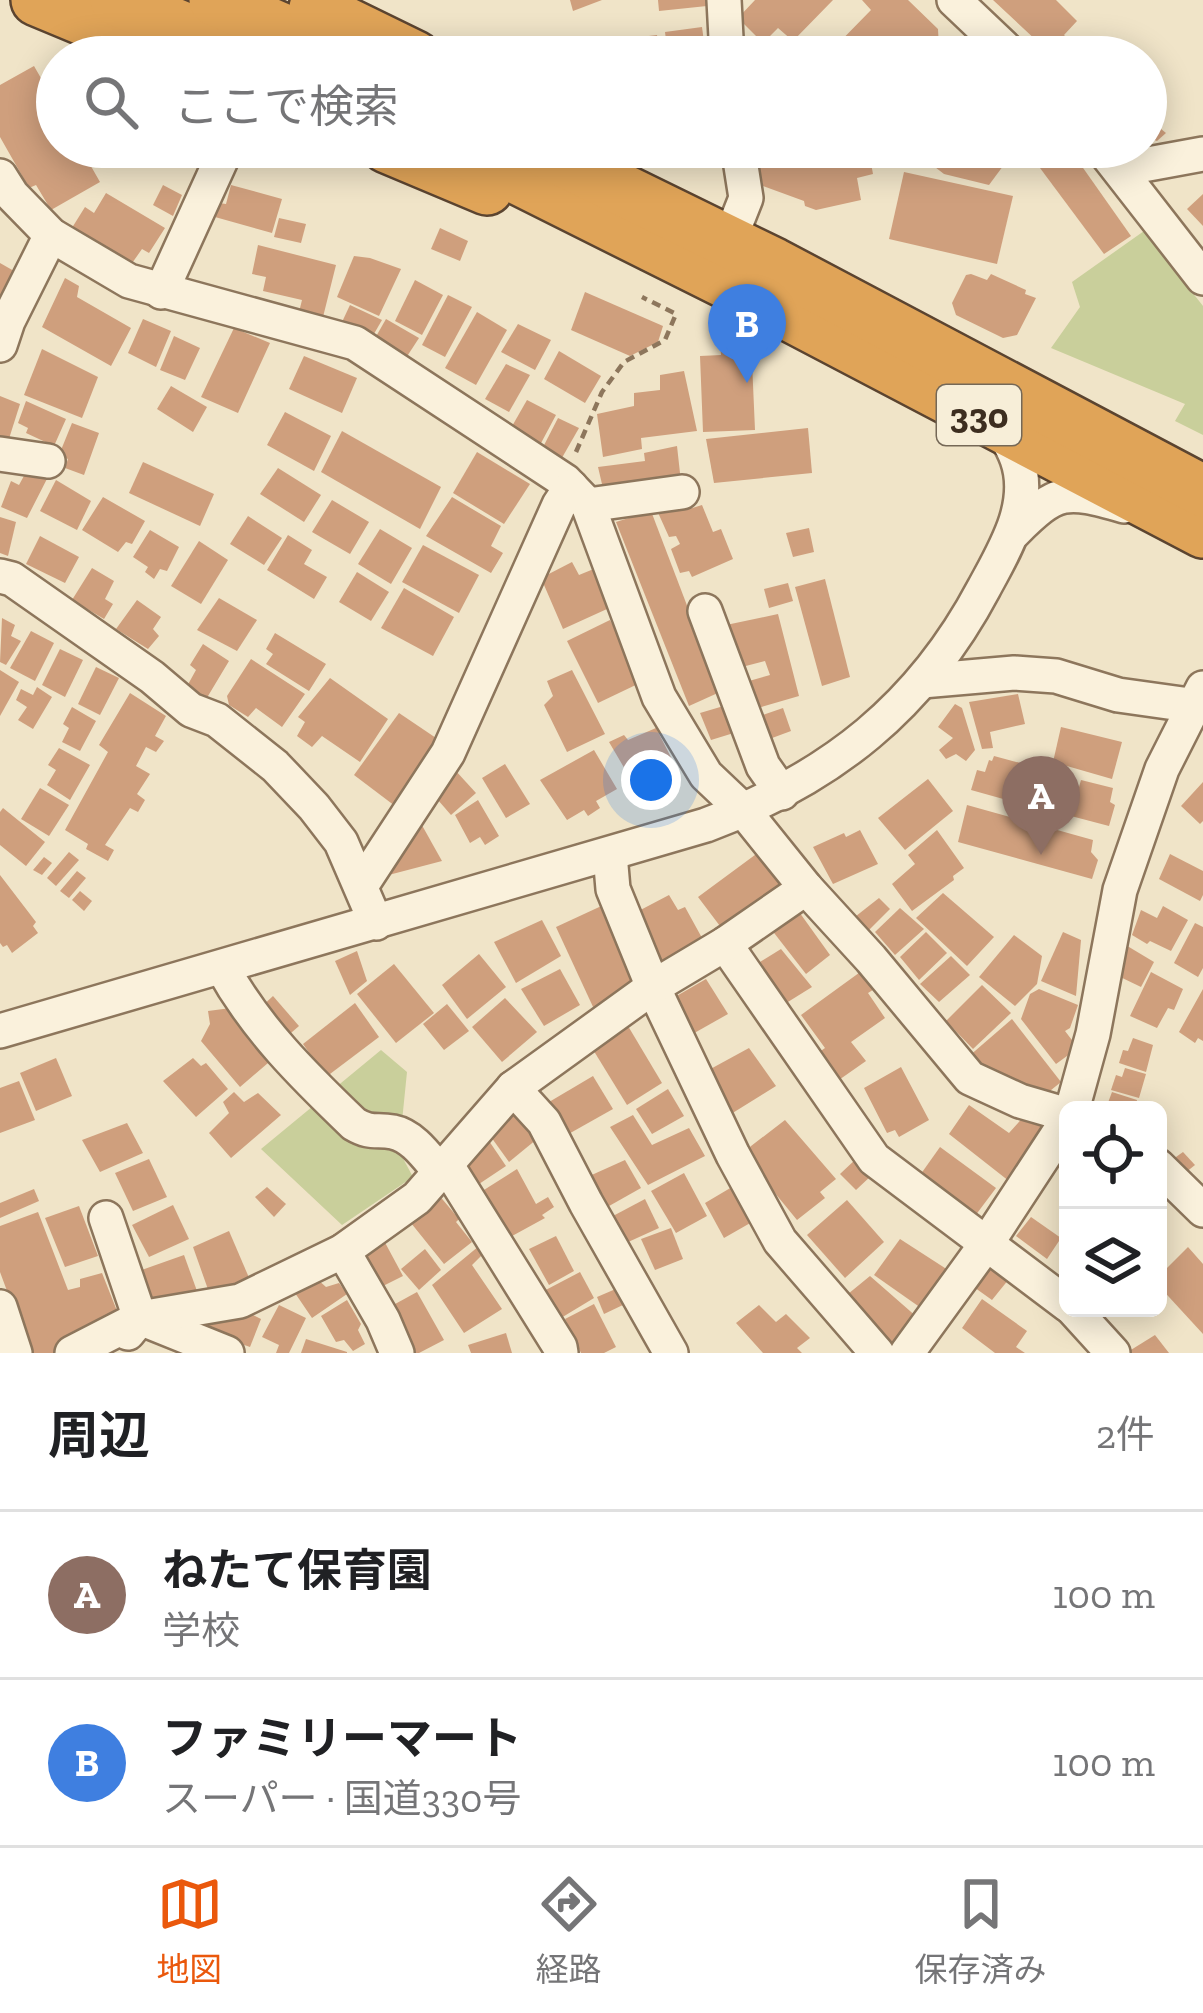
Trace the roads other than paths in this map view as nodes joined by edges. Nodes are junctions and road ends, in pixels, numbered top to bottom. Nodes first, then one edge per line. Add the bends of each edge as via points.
1 (37, 0) edge
2 (116, 0) edge
3 (215, 0) edge
4 (298, 0) edge
5 (724, 0) edge
6 (954, 0) edge
7 (123, 36) edge
8 (203, 36) edge
9 (298, 36) edge
10 (372, 36) edge
11 (726, 36) edge
12 (991, 36) edge
13 (1203, 154) edge
14 (1167, 156) edge
15 (217, 168) edge
16 (437, 168) edge
17 (503, 168) edge
18 (572, 168) edge
19 (619, 168) edge
20 (741, 168) edge
21 (1119, 168) edge
22 (0, 176) edge
23 (51, 236) junction
24 (731, 236) junction
25 (1203, 278) edge
26 (764, 281) junction
27 (161, 292) junction
28 (0, 345) edge
29 (1000, 426) junction
30 (0, 454) edge
31 (49, 461) dead end
32 (575, 491) junction
33 (1203, 491) edge
34 (682, 492) dead end
35 (1014, 532) junction
36 (1203, 533) edge
37 (0, 576) edge
38 (705, 611) dead end
39 (922, 682) junction
40 (1200, 701) edge
41 (782, 793) junction
42 (744, 811) junction
43 (610, 854) junction
44 (361, 886) junction
45 (806, 889) junction
46 (376, 923) junction
47 (725, 944) junction
48 (222, 967) junction
49 (653, 987) junction
50 (0, 1031) edge
51 (513, 1088) junction
52 (1073, 1101) edge
53 (1059, 1112) edge
54 (1059, 1131) edge
55 (443, 1168) junction
56 (1167, 1175) edge
57 (1203, 1210) edge
58 (106, 1218) dead end
59 (987, 1243) junction
60 (344, 1251) junction
61 (1059, 1298) edge
62 (0, 1307) edge
63 (1080, 1317) edge
64 (140, 1318) junction
65 (15, 1353) edge
66 (72, 1353) edge
67 (113, 1353) edge
68 (227, 1353) edge
69 (398, 1353) edge
70 (562, 1353) edge
71 (671, 1353) edge
72 (877, 1353) edge
73 (907, 1353) edge
74 (1113, 1353) edge

1 - 7 highway
2 - 8 highway
3 - 9 highway
4 - 10 highway
5 - 11 street
6 - 12 street
13 - 14 street
15 - 27 street
16 - 26 highway via 575,226
17 - 26 highway, 330
18 - 26 highway, 330
19 - 24 highway
20 - 24 street via 746,198
21 - 25 street
22 - 23 street
23 - 27 street
23 - 28 street
24 - 26 highway
26 - 29 highway, 330
26 - 33 highway, 330
27 - 32 street via 355,343
29 - 35 street via 1021,476
29 - 36 highway, 330
30 - 31 street
32 - 34 street
32 - 42 street via 659,697 706,775
32 - 44 street via 559,505 448,753
35 - 36 street via 1045,503 1074,496
35 - 39 street
37 - 44 street via 275,766 340,842
38 - 41 street via 763,766
39 - 40 street via 1014,673 1118,695
39 - 41 street via 842,755
40 - 52 street via 1162,769 1120,890
41 - 42 street
42 - 43 street
42 - 45 street
43 - 46 street
43 - 49 street via 613,889
44 - 46 street
45 - 47 street
45 - 53 street via 970,1078
46 - 48 street
47 - 49 street
47 - 59 street via 874,1159
48 - 50 street
48 - 55 street via 270,1039 354,1124 394,1132
49 - 51 street
49 - 72 street via 780,1241
51 - 55 street
51 - 71 street via 544,1122
54 - 59 street
55 - 60 street via 417,1198
55 - 70 street
56 - 57 street
58 - 64 street
59 - 61 street
59 - 73 street
60 - 64 street via 240,1301
60 - 69 street
62 - 65 street
63 - 74 street
64 - 66 street
64 - 67 street
64 - 68 street

